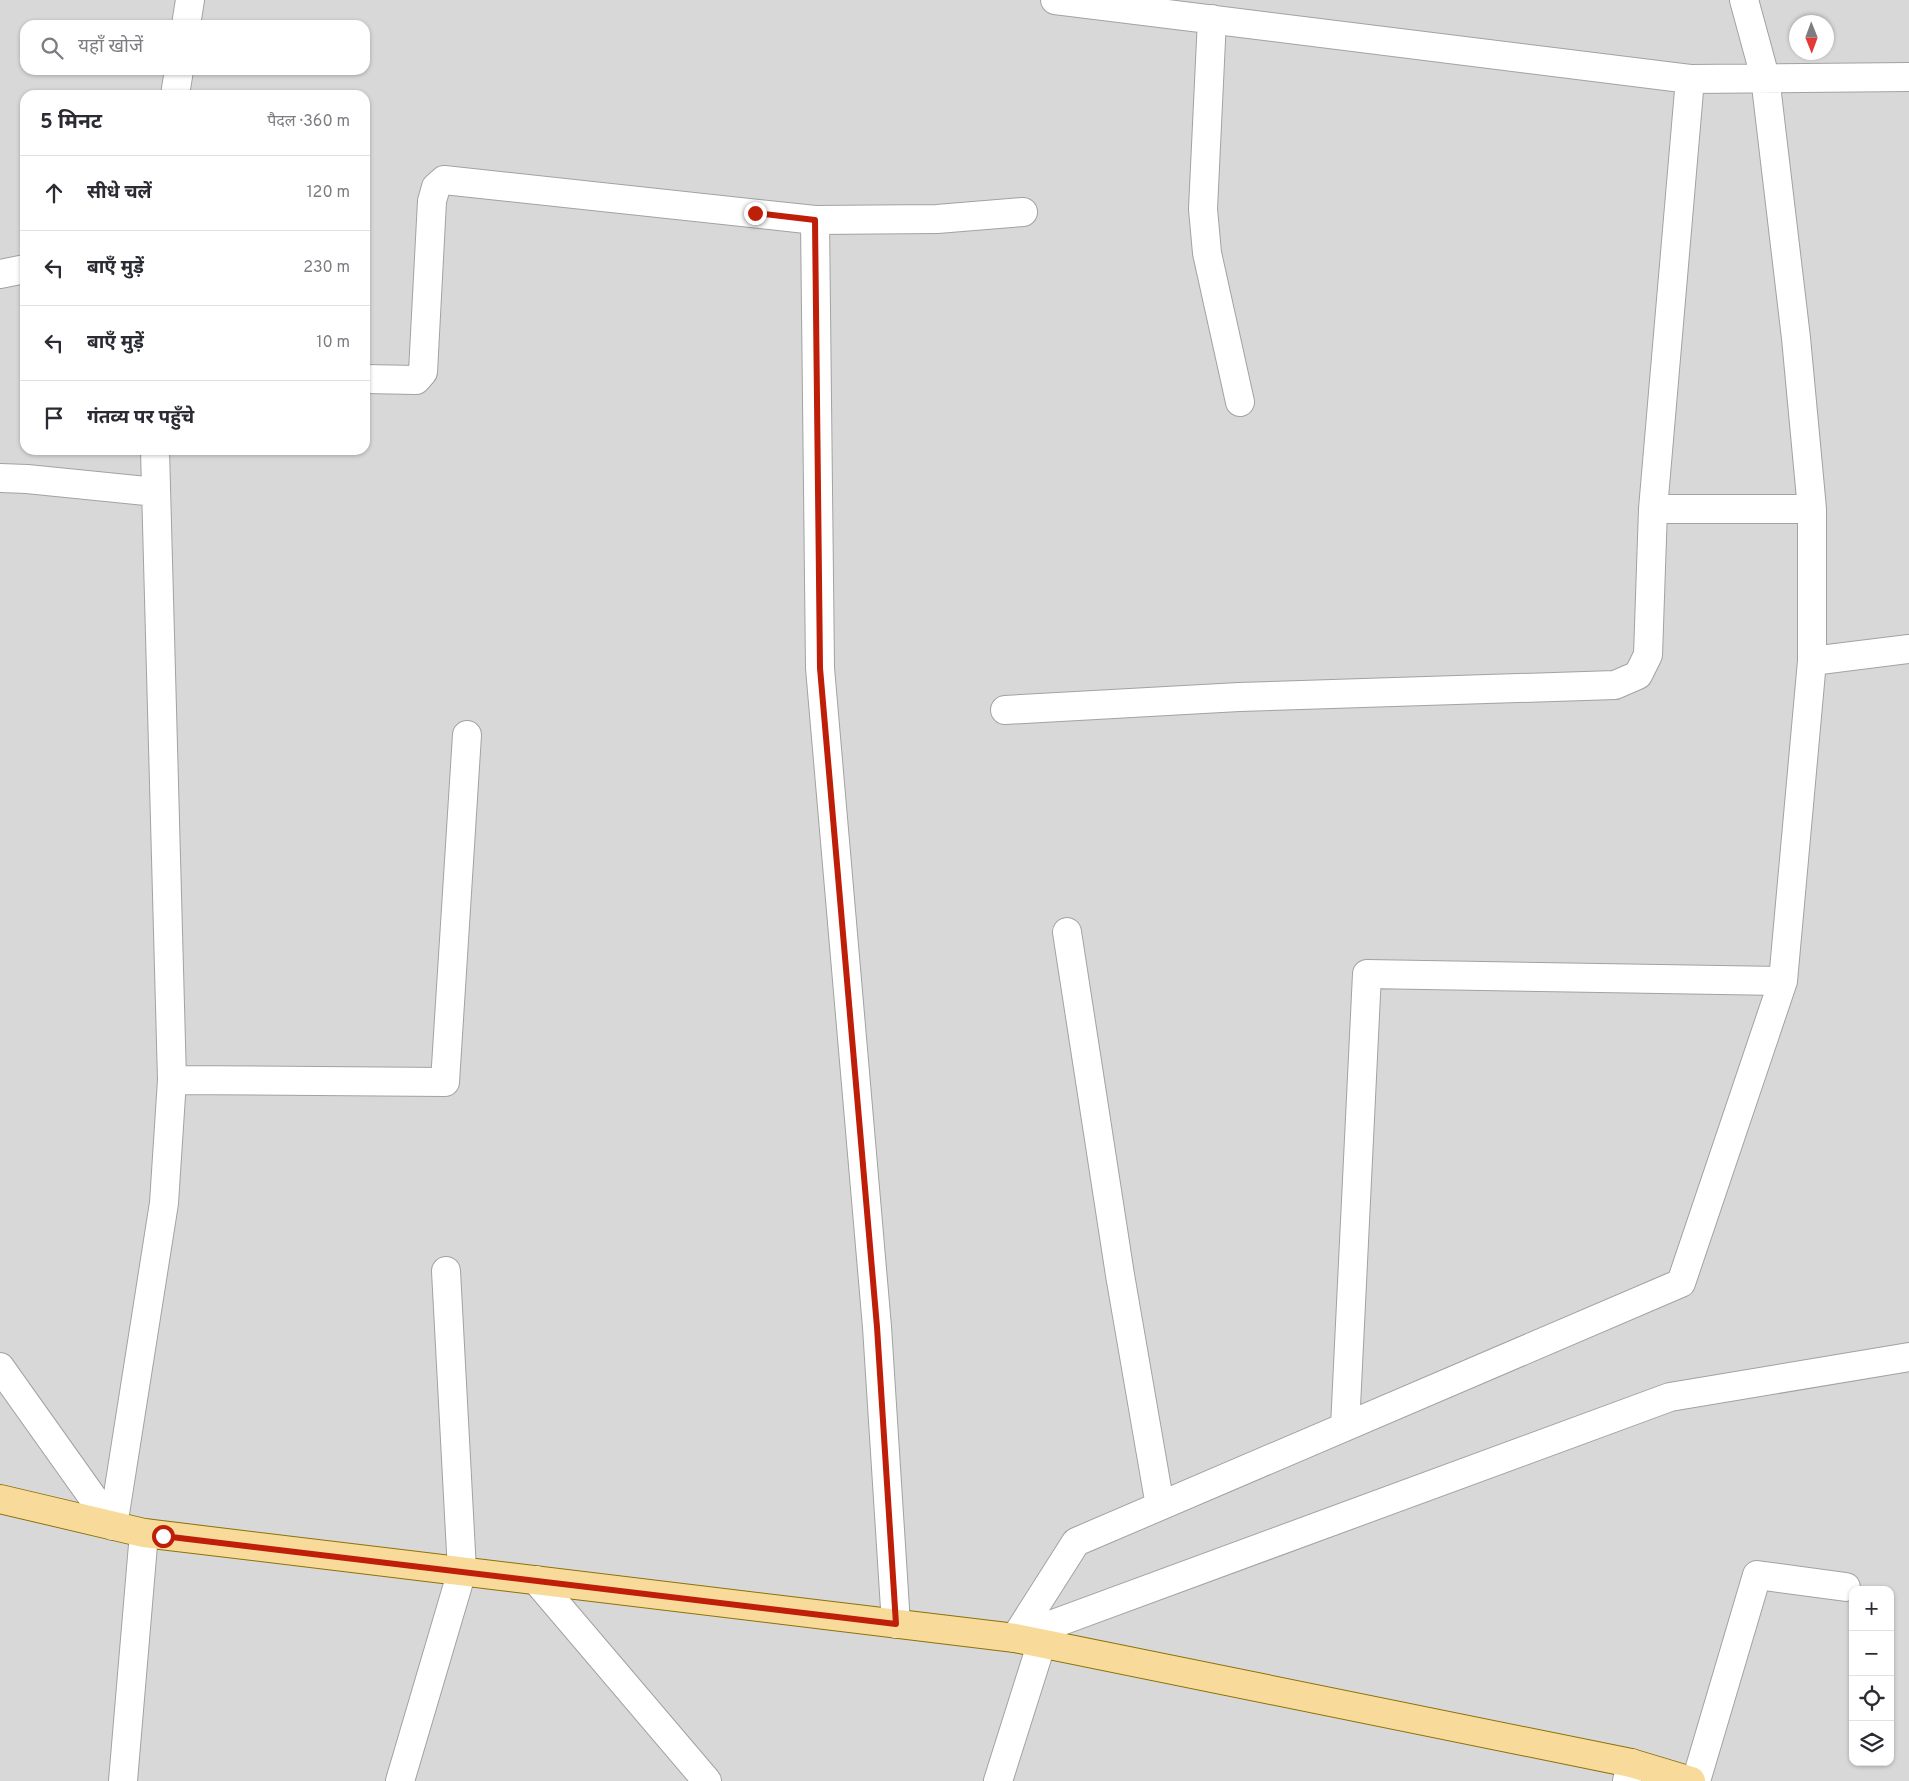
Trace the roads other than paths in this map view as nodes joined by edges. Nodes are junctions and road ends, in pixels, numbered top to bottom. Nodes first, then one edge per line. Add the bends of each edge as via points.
1 (190, 0) edge
2 (1055, 0) edge
3 (1744, 0) edge
4 (1212, 19) junction
5 (187, 20) edge
6 (178, 75) edge
7 (1765, 77) junction
8 (1909, 77) edge
9 (1690, 79) junction
10 (176, 90) edge
11 (1023, 212) dead end
12 (815, 220) junction
13 (20, 270) edge
14 (0, 274) edge
15 (370, 379) edge
16 (1240, 402) dead end
17 (155, 455) edge
18 (0, 478) edge
19 (156, 492) junction
20 (1653, 508) junction
21 (1812, 508) junction
22 (1909, 649) edge
23 (1812, 661) junction
24 (1005, 710) dead end
25 (467, 735) dead end
26 (1067, 932) dead end
27 (1783, 981) junction
28 (172, 1080) junction
29 (446, 1271) dead end
30 (1909, 1357) edge
31 (0, 1368) edge
32 (1345, 1427) junction
33 (0, 1499) edge
34 (1160, 1506) junction
35 (113, 1526) junction
36 (144, 1533) junction
37 (462, 1571) junction
38 (536, 1580) junction
39 (1846, 1587) dead end
40 (896, 1624) junction
41 (1015, 1638) junction
42 (1041, 1644) junction
43 (1629, 1772) edge
44 (124, 1781) edge
45 (400, 1781) edge
46 (707, 1781) edge
47 (998, 1781) edge
48 (1691, 1781) edge
49 (1696, 1781) edge

1 - 5 street
2 - 4 street
3 - 7 street
4 - 9 street
4 - 16 street via 1203,209 1207,253
6 - 10 street
7 - 8 street
7 - 9 street
7 - 21 street via 1796,338
9 - 20 street
11 - 12 street via 937,219
12 - 15 street via 444,180 436,187 432,201 423,372 416,380
12 - 40 street via 820,668 877,1327
13 - 14 street
17 - 19 street
18 - 19 street
19 - 28 street
20 - 21 street
20 - 24 street via 1648,655 1638,675 1616,685 1238,697
21 - 23 street
22 - 23 street
23 - 27 street
25 - 28 street via 445,1082
26 - 34 street via 1120,1275
27 - 32 street via 1681,1283
27 - 32 street via 1367,974
28 - 35 street via 164,1203
29 - 37 street
30 - 41 street via 1670,1397
31 - 35 street
32 - 34 street
33 - 35 main road
34 - 41 street via 1076,1542
35 - 36 main road
36 - 37 main road
36 - 44 street
37 - 38 main road
37 - 45 street
38 - 40 main road
38 - 46 street
39 - 49 street via 1756,1575
40 - 41 main road
41 - 42 main road
42 - 43 main road
42 - 47 street
43 - 48 main road

